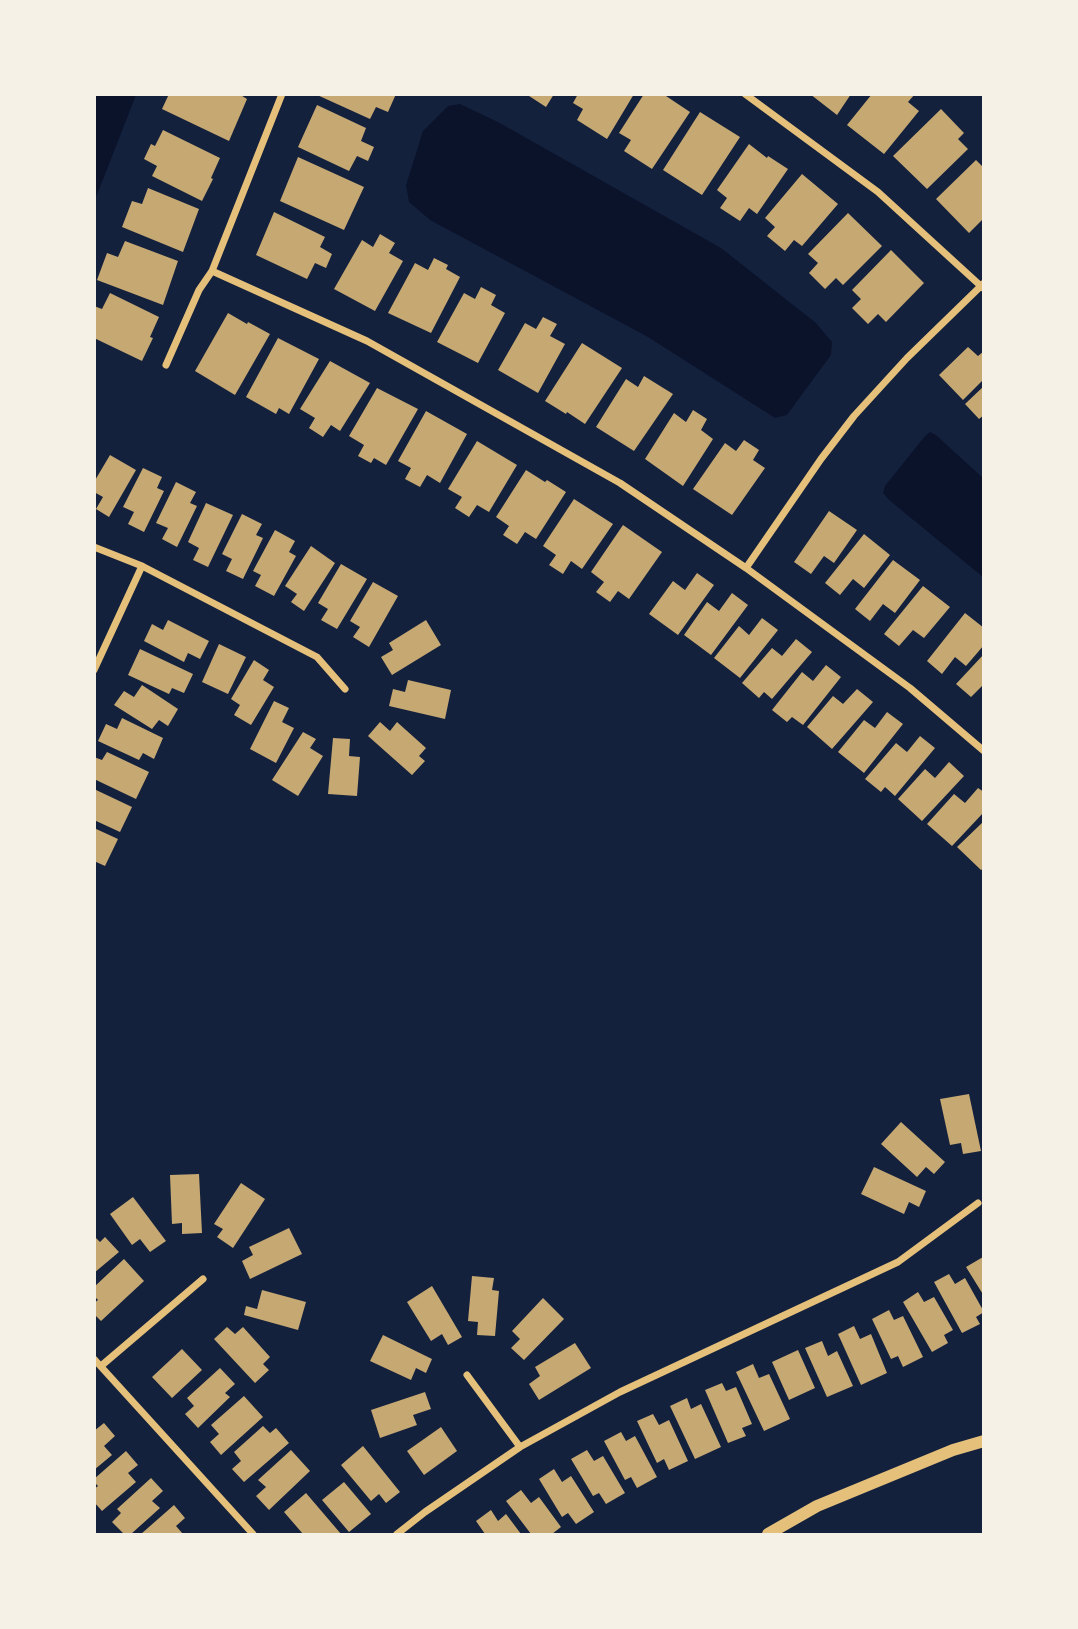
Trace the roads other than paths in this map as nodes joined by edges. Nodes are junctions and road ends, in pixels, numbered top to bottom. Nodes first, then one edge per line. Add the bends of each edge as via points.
1 (282, 94) edge
2 (745, 94) edge
3 (212, 271) junction
4 (983, 286) edge
5 (166, 365) dead end
6 (94, 547) edge
7 (142, 566) junction
8 (746, 568) junction
9 (94, 670) edge
10 (345, 690) dead end
11 (984, 751) edge
12 (978, 1203) dead end
13 (203, 1279) dead end
14 (94, 1359) edge
15 (101, 1366) junction
16 (467, 1376) dead end
17 (984, 1441) edge
18 (520, 1447) junction
19 (253, 1535) edge
20 (397, 1535) edge
21 (768, 1535) edge

1 - 3 street
2 - 4 street via 878,192
3 - 5 street
3 - 8 street via 367,341 620,482
4 - 8 street via 854,416
6 - 7 street
7 - 9 street
7 - 10 street via 317,656
8 - 11 street via 910,688
12 - 18 street via 898,1262 620,1392
13 - 15 street
14 - 15 street
15 - 19 street
16 - 18 street
17 - 21 street via 817,1506
18 - 20 street

